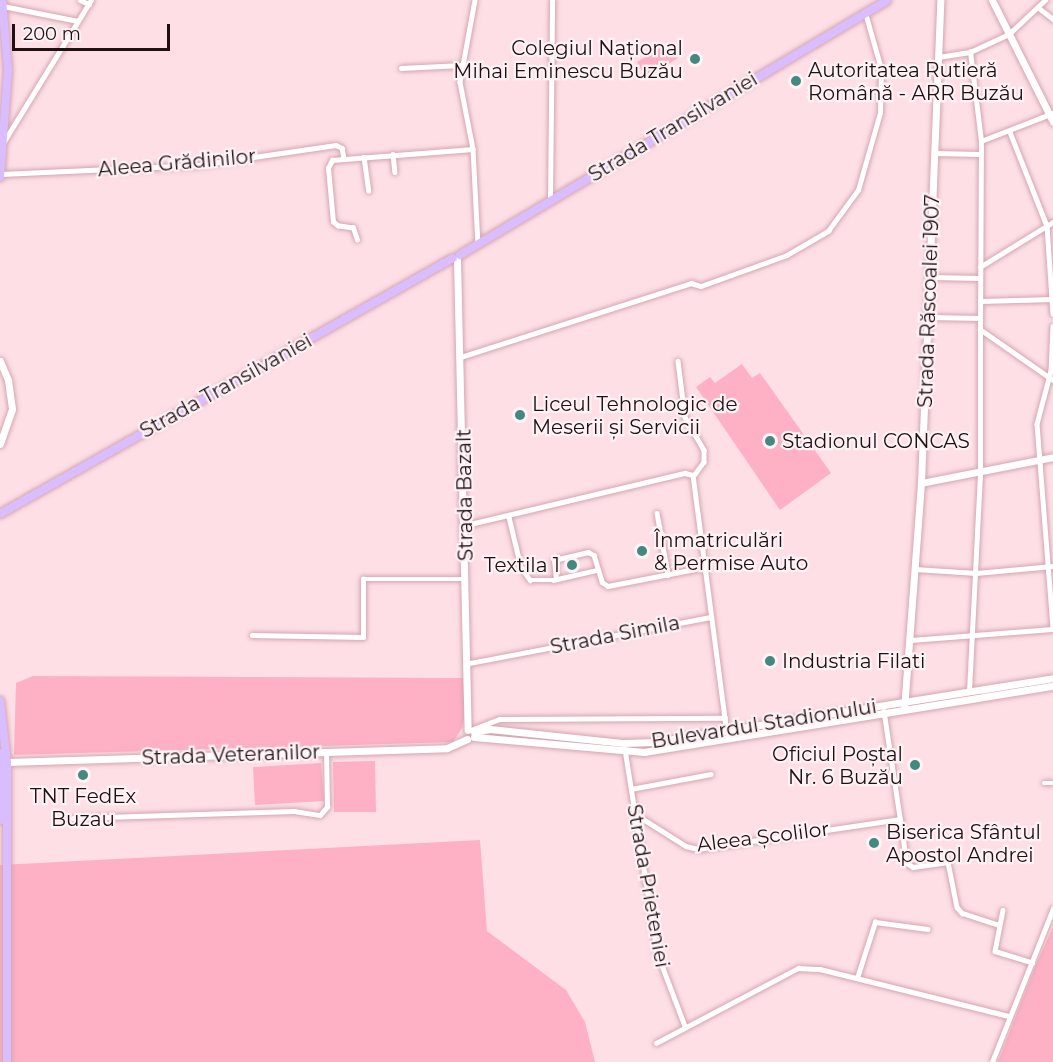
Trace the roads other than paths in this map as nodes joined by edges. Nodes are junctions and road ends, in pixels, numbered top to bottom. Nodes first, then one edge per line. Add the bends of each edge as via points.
1 (80, 0) edge
2 (475, 0) edge
3 (552, 0) edge
4 (887, 0) edge
5 (940, 0) edge
6 (992, 0) edge
7 (1045, 0) edge
8 (90, 2) edge
9 (3, 3) edge
10 (1039, 8) junction
11 (866, 13) junction
12 (0, 19) edge
13 (1053, 19) edge
14 (78, 21) junction
15 (1009, 34) junction
16 (970, 52) junction
17 (938, 57) junction
18 (462, 65) junction
19 (401, 68) dead end
20 (1052, 117) edge
21 (1010, 132) junction
22 (2, 141) edge
23 (981, 141) junction
24 (473, 148) junction
25 (935, 153) junction
26 (393, 154) junction
27 (980, 154) junction
28 (364, 157) junction
29 (344, 158) junction
30 (395, 172) dead end
31 (1, 175) edge
32 (369, 191) dead end
33 (550, 201) junction
34 (1053, 222) edge
35 (1047, 226) junction
36 (357, 240) dead end
37 (478, 243) junction
38 (456, 258) junction
39 (980, 267) junction
40 (931, 277) junction
41 (980, 278) junction
42 (1053, 299) edge
43 (980, 301) junction
44 (1053, 314) edge
45 (930, 317) junction
46 (980, 318) junction
47 (1053, 326) edge
48 (980, 329) junction
49 (461, 357) junction
50 (0, 361) edge
51 (678, 361) dead end
52 (1051, 379) edge
53 (0, 380) edge
54 (10, 392) junction
55 (0, 444) edge
56 (1053, 457) edge
57 (1040, 460) junction
58 (980, 473) junction
59 (694, 476) junction
60 (921, 483) junction
61 (657, 513) dead end
62 (0, 514) edge
63 (1053, 515) edge
64 (1045, 516) junction
65 (509, 517) junction
66 (466, 525) junction
67 (1051, 566) edge
68 (706, 567) junction
69 (915, 569) junction
70 (597, 570) junction
71 (976, 573) junction
72 (668, 575) junction
73 (467, 579) junction
74 (556, 579) junction
75 (711, 618) junction
76 (1053, 628) edge
77 (252, 635) dead end
78 (972, 636) junction
79 (910, 640) junction
80 (470, 663) junction
81 (1053, 678) edge
82 (1053, 686) edge
83 (969, 691) junction
84 (0, 700) edge
85 (904, 705) junction
86 (883, 709) junction
87 (725, 718) junction
88 (727, 729) junction
89 (470, 734) junction
90 (728, 738) junction
91 (625, 747) junction
92 (326, 752) junction
93 (0, 753) edge
94 (2, 764) edge
95 (711, 774) dead end
96 (1044, 783) dead end
97 (1053, 783) edge
98 (631, 789) junction
99 (1, 802) edge
100 (635, 814) junction
101 (73, 818) dead end
102 (900, 819) junction
103 (1053, 909) edge
104 (1004, 910) dead end
105 (999, 925) junction
106 (928, 929) dead end
107 (1032, 962) junction
108 (857, 978) junction
109 (6, 996) junction
110 (1009, 1016) junction
111 (686, 1026) junction
112 (657, 1043) dead end
113 (7, 1062) edge
114 (992, 1062) edge

1 - 8 street
2 - 18 street
3 - 33 street
4 - 11 main road, Strada Transilvaniei
5 - 17 main road, Strada Răscoalei 1907
6 - 15 main road
7 - 10 street
8 - 14 street
9 - 14 street
9 - 22 main road via 8,64
10 - 13 street
10 - 15 street
11 - 33 main road, Strada Transilvaniei
11 - 49 street via 881,69 880,113 858,190 844,213 819,238 787,255 701,286 691,283
12 - 22 main road via 4,58
14 - 22 street
15 - 16 street
15 - 20 main road
16 - 17 street
16 - 23 street
17 - 25 main road, Strada Răscoalei 1907
18 - 19 street
18 - 24 street via 462,95
20 - 21 street
21 - 23 street
21 - 35 street
22 - 31 main road
23 - 27 street
24 - 26 street
24 - 37 street
25 - 27 street
25 - 40 main road, Strada Răscoalei 1907
26 - 28 street
26 - 30 street
27 - 39 street
28 - 29 street
28 - 32 street
29 - 31 street, Aleea Grădinilor via 342,148 336,145 189,166
29 - 36 street via 332,160 328,168 333,222 341,227 350,226
33 - 37 main road, Strada Transilvaniei
34 - 35 street
35 - 39 street
35 - 42 street
37 - 38 main road, Strada Transilvaniei
38 - 49 main road, Strada Bazalt
38 - 62 main road, Strada Transilvaniei
39 - 41 street
40 - 41 street
40 - 45 main road, Strada Răscoalei 1907
41 - 43 street
42 - 43 street
42 - 44 street
43 - 46 street
45 - 46 street
45 - 60 main road, Strada Răscoalei 1907
46 - 48 street
47 - 52 street
48 - 52 street
48 - 58 street
49 - 66 main road, Strada Bazalt
50 - 54 main road
51 - 59 street via 685,417 704,450 704,462
52 - 57 street via 1038,414
53 - 54 main road
54 - 55 main road via 10,416
56 - 57 main road
57 - 58 main road
57 - 64 street
58 - 60 main road
58 - 71 street
59 - 65 street via 685,473
59 - 68 street
60 - 69 main road, Strada Răscoalei 1907
61 - 72 street
63 - 64 street
64 - 67 street
65 - 66 street
65 - 74 street via 524,574 530,580
66 - 73 main road, Strada Bazalt
67 - 71 street
67 - 76 street
68 - 72 street
68 - 75 street
69 - 71 street
69 - 79 main road, Strada Răscoalei 1907
70 - 72 street via 608,586
70 - 74 street
70 - 74 street via 591,552 558,557 553,565
71 - 78 street
73 - 77 street via 363,579 363,637
73 - 80 main road, Strada Bazalt
75 - 80 street, Strada Simila
75 - 87 street
76 - 78 street
78 - 79 street
78 - 83 street
79 - 85 main road, Strada Răscoalei 1907
80 - 89 main road, Strada Bazalt
81 - 83 main road, Bulevardul Stadionului
82 - 85 main road, Bulevardul Stadionului
83 - 85 main road, Bulevardul Stadionului
84 - 94 main road
85 - 86 main road, Bulevardul Stadionului
86 - 88 main road, Bulevardul Stadionului
86 - 90 main road, Bulevardul Stadionului
86 - 102 street
87 - 88 street
87 - 89 street via 500,719
88 - 90 street
88 - 91 main road, Bulevardul Stadionului
89 - 91 main road, Bulevardul Stadionului
89 - 92 main road, Strada Veteranilor via 456,746
90 - 91 main road, Bulevardul Stadionului via 655,751
91 - 98 street, Strada Prieteniei
92 - 94 main road, Strada Veteranilor
92 - 101 street via 327,807 320,815 294,811
93 - 94 main road
94 - 99 main road
94 - 109 main road
95 - 98 street
96 - 97 street
98 - 100 street, Strada Prieteniei
99 - 109 main road
100 - 102 street, Aleea Școlilor via 686,846 698,849
100 - 111 street, Strada Prieteniei via 660,964
102 - 105 street via 907,863 913,867 948,862 957,907 962,913
103 - 107 street
104 - 105 street
105 - 107 street via 995,951
106 - 108 street via 875,922
107 - 110 street
108 - 110 street
108 - 111 street via 805,967 789,970
109 - 113 main road
110 - 114 street
111 - 112 street

